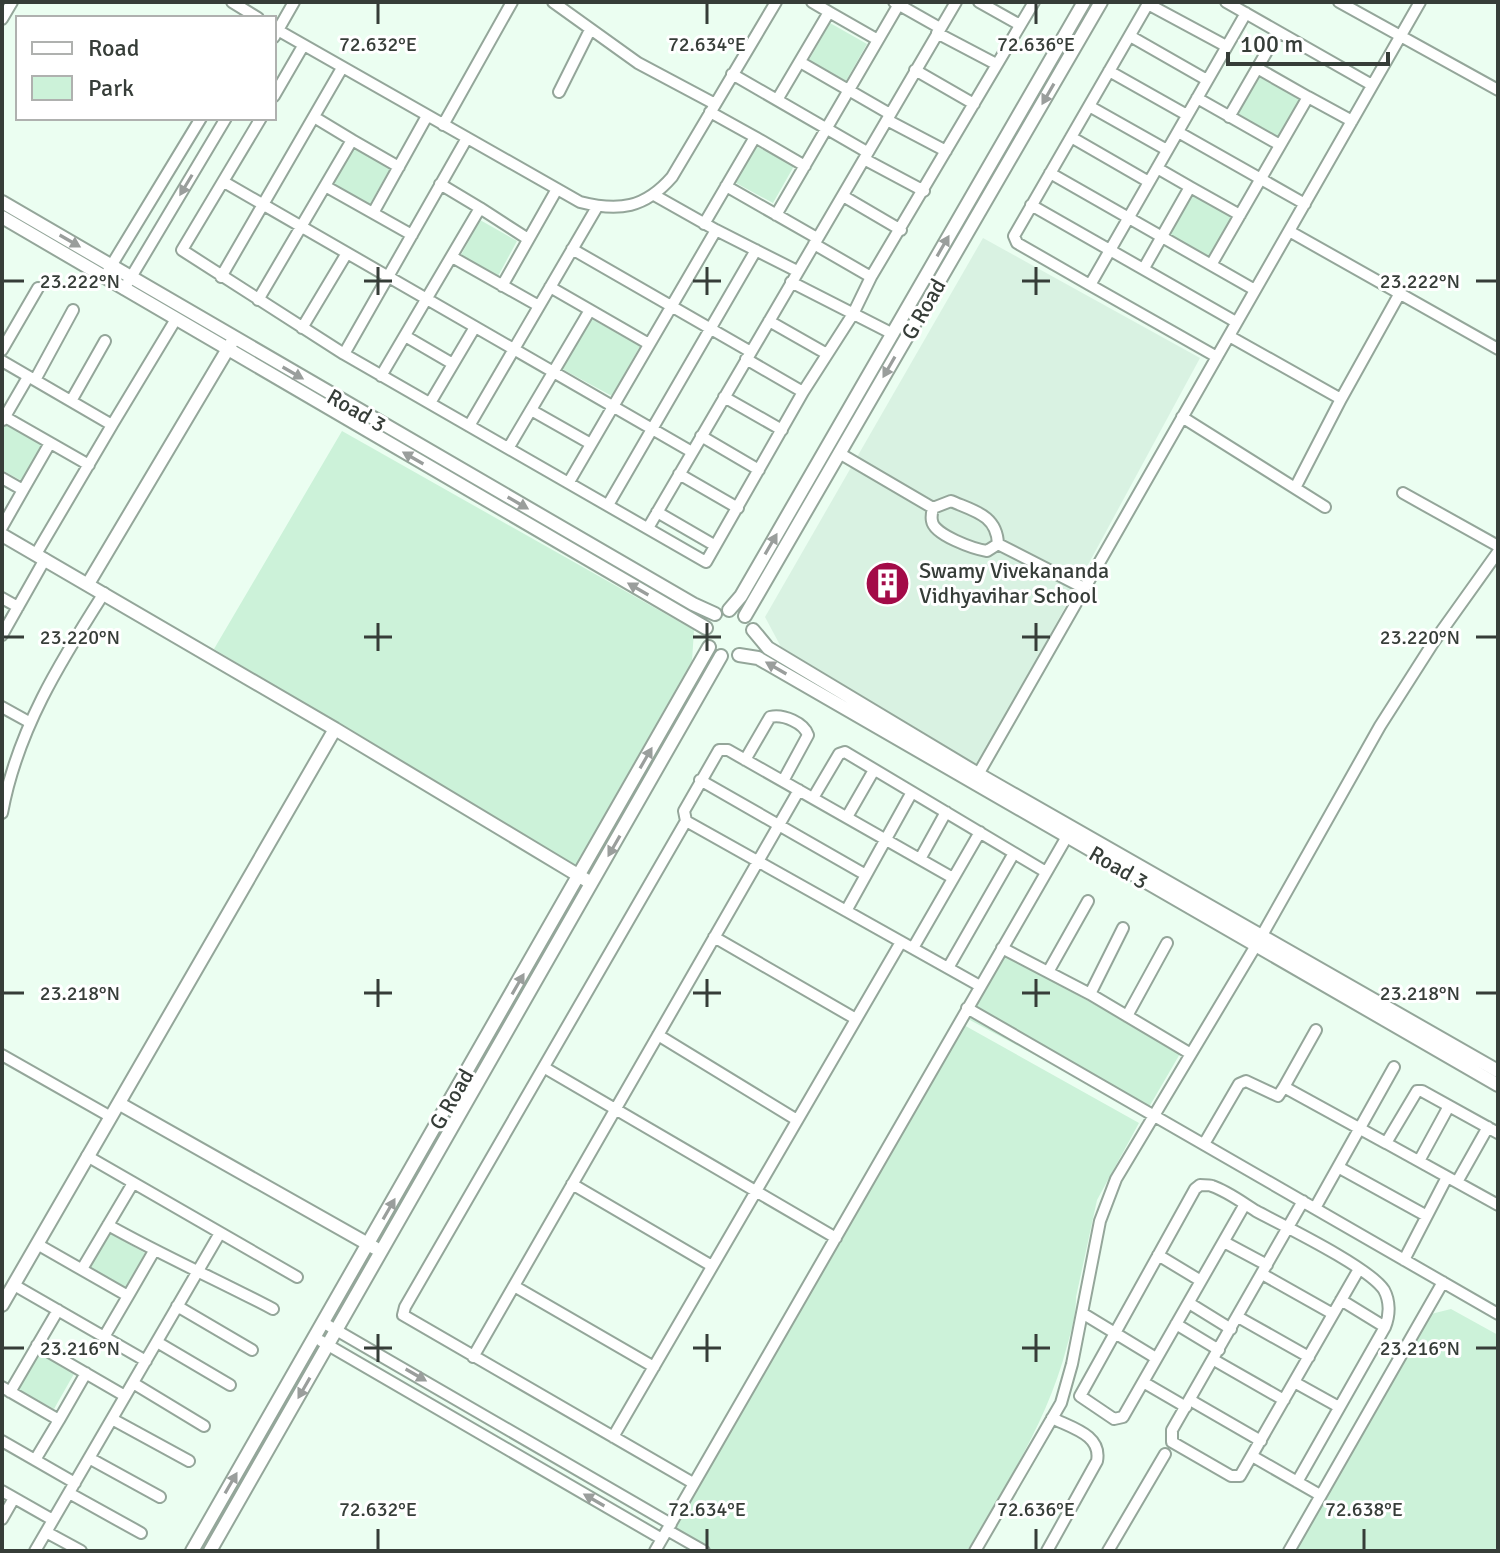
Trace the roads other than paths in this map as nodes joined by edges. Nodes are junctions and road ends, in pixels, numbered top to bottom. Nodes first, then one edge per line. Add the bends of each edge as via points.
1 (12, 2) edge
2 (232, 2) edge
3 (294, 2) edge
4 (512, 2) edge
5 (553, 2) edge
6 (776, 2) edge
7 (812, 2) edge
8 (956, 2) edge
9 (979, 2) edge
10 (1034, 2) edge
11 (1084, 2) edge
12 (1101, 2) edge
13 (1226, 2) edge
14 (1339, 2) edge
15 (1420, 2) edge
16 (896, 3) edge
17 (1149, 3) edge
18 (829, 12) junction
19 (1246, 13) junction
20 (255, 16) edge
21 (2, 19) edge
22 (1020, 25) junction
23 (276, 30) edge
24 (590, 30) junction
25 (938, 30) junction
26 (276, 32) edge
27 (1278, 32) junction
28 (1130, 36) junction
29 (1400, 37) junction
30 (878, 40) junction
31 (303, 46) junction
32 (1226, 46) junction
33 (800, 62) junction
34 (996, 64) junction
35 (342, 68) junction
36 (1257, 68) junction
37 (915, 70) junction
38 (1109, 71) junction
39 (732, 74) junction
40 (1207, 80) junction
41 (1372, 85) junction
42 (849, 90) junction
43 (1498, 90) edge
44 (559, 92) dead end
45 (276, 93) edge
46 (1308, 97) junction
47 (1197, 98) junction
48 (777, 100) junction
49 (974, 104) junction
50 (1089, 106) junction
51 (712, 108) junction
52 (1187, 115) junction
53 (427, 116) junction
54 (314, 117) junction
55 (888, 117) junction
56 (1229, 117) junction
57 (200, 120) edge
58 (225, 120) edge
59 (260, 120) edge
60 (1352, 121) junction
61 (443, 125) junction
62 (827, 129) junction
63 (1178, 132) junction
64 (755, 137) junction
65 (1071, 137) junction
66 (467, 138) junction
67 (352, 140) junction
68 (1280, 145) junction
69 (1167, 150) junction
70 (946, 151) junction
71 (866, 156) junction
72 (805, 166) junction
73 (399, 167) junction
74 (1157, 168) junction
75 (1050, 173) junction
76 (1261, 179) junction
77 (224, 182) junction
78 (1149, 182) junction
79 (440, 184) junction
80 (325, 186) junction
81 (726, 186) junction
82 (1190, 187) junction
83 (557, 189) junction
84 (924, 191) junction
85 (654, 195) junction
86 (843, 196) junction
87 (2, 202) edge
88 (262, 204) junction
89 (1305, 204) junction
90 (1031, 205) junction
91 (597, 207) junction
92 (480, 208) junction
93 (373, 213) junction
94 (776, 215) junction
95 (1240, 215) junction
96 (2, 217) edge
97 (1128, 218) junction
98 (704, 224) junction
99 (302, 227) junction
100 (716, 230) junction
101 (901, 230) junction
102 (1289, 231) junction
103 (412, 235) junction
104 (1161, 237) junction
105 (528, 239) junction
106 (815, 241) junction
107 (572, 249) junction
108 (1110, 249) junction
109 (756, 250) junction
110 (347, 253) junction
111 (452, 257) junction
112 (1211, 265) junction
113 (1144, 268) junction
114 (108, 270) junction
115 (797, 271) junction
116 (221, 277) junction
117 (389, 277) junction
118 (871, 277) junction
119 (791, 282) junction
120 (127, 283) junction
121 (1090, 285) junction
122 (502, 286) junction
123 (550, 287) junction
124 (38, 288) dead end
125 (1255, 290) junction
126 (1400, 293) junction
127 (426, 299) junction
128 (258, 300) junction
129 (539, 306) junction
130 (671, 306) junction
131 (73, 310) dead end
132 (590, 310) junction
133 (853, 314) junction
134 (176, 319) junction
135 (769, 321) junction
136 (1236, 322) junction
137 (475, 327) junction
138 (302, 328) junction
139 (710, 329) junction
140 (893, 334) junction
141 (405, 336) junction
142 (1229, 336) junction
143 (105, 341) dead end
144 (231, 344) junction
145 (649, 344) junction
146 (513, 349) junction
147 (1498, 349) edge
148 (2, 350) edge
149 (344, 354) junction
150 (827, 354) junction
151 (748, 356) junction
152 (1217, 357) junction
153 (2, 361) edge
154 (453, 364) junction
155 (553, 372) junction
156 (381, 376) junction
157 (31, 378) junction
158 (803, 392) junction
159 (724, 397) junction
160 (1341, 399) junction
161 (71, 401) junction
162 (430, 403) junction
163 (613, 407) junction
164 (531, 410) junction
165 (1182, 417) junction
166 (3, 419) edge
167 (112, 425) junction
168 (469, 426) junction
169 (652, 429) junction
170 (782, 430) junction
171 (701, 436) junction
172 (50, 443) junction
173 (591, 444) junction
174 (509, 447) junction
175 (692, 452) junction
176 (839, 453) junction
177 (89, 465) junction
178 (759, 470) junction
179 (679, 474) junction
180 (2, 478) edge
181 (569, 482) junction
182 (1295, 488) junction
183 (23, 490) junction
184 (1403, 493) dead end
185 (608, 505) junction
186 (1325, 507) dead end
187 (738, 508) junction
188 (933, 508) junction
189 (657, 512) junction
190 (2, 527) edge
191 (648, 528) junction
192 (2, 535) edge
193 (998, 544) junction
194 (714, 545) junction
195 (1498, 549) edge
196 (40, 557) junction
197 (88, 584) junction
198 (1084, 588) junction
199 (104, 593) junction
200 (2, 598) edge
201 (18, 607) junction
202 (729, 610) junction
203 (715, 614) junction
204 (745, 616) junction
205 (706, 628) junction
206 (753, 630) junction
207 (2, 635) edge
208 (709, 647) junction
209 (739, 655) junction
210 (721, 656) junction
211 (2, 707) edge
212 (29, 722) junction
213 (335, 729) junction
214 (745, 760) junction
215 (2, 762) edge
216 (13, 769) junction
217 (874, 770) junction
218 (976, 778) junction
219 (700, 780) junction
220 (783, 781) junction
221 (799, 790) junction
222 (912, 792) junction
223 (813, 798) junction
224 (946, 812) junction
225 (2, 813) edge
226 (847, 817) junction
227 (686, 821) junction
228 (778, 825) junction
229 (980, 832) junction
230 (1070, 832) junction
231 (886, 840) junction
232 (1014, 853) junction
233 (920, 859) junction
234 (758, 862) junction
235 (1046, 872) junction
236 (866, 875) junction
237 (579, 876) junction
238 (953, 878) junction
239 (592, 884) junction
240 (1088, 901) dead end
241 (846, 911) junction
242 (1123, 928) dead end
243 (714, 937) junction
244 (1258, 941) junction
245 (901, 942) junction
246 (1167, 943) dead end
247 (913, 948) junction
248 (1002, 948) junction
249 (948, 968) junction
250 (1048, 972) junction
251 (980, 986) junction
252 (1090, 994) junction
253 (967, 1008) junction
254 (1127, 1016) junction
255 (856, 1019) junction
256 (1316, 1030) dead end
257 (658, 1035) junction
258 (1191, 1054) junction
259 (2, 1055) edge
260 (1394, 1067) dead end
261 (545, 1068) junction
262 (1498, 1071) edge
263 (1498, 1085) edge
264 (1284, 1087) junction
265 (120, 1104) junction
266 (1449, 1106) junction
267 (615, 1109) junction
268 (1154, 1115) junction
269 (111, 1117) junction
270 (797, 1120) junction
271 (1359, 1128) junction
272 (1493, 1130) edge
273 (1386, 1143) junction
274 (1204, 1144) junction
275 (87, 1156) junction
276 (1419, 1161) junction
277 (1338, 1167) junction
278 (1452, 1180) junction
279 (133, 1183) junction
280 (572, 1184) junction
281 (756, 1191) junction
282 (1303, 1201) junction
283 (1497, 1202) edge
284 (1245, 1204) junction
285 (1315, 1208) junction
286 (1425, 1215) junction
287 (108, 1225) junction
288 (1287, 1228) junction
289 (220, 1233) junction
290 (836, 1238) junction
291 (1224, 1242) junction
292 (37, 1244) junction
293 (369, 1245) junction
294 (154, 1251) junction
295 (382, 1252) junction
296 (1158, 1255) junction
297 (1404, 1260) junction
298 (712, 1266) junction
299 (82, 1269) junction
300 (1359, 1269) junction
301 (200, 1270) junction
302 (1264, 1270) junction
303 (297, 1277) dead end
304 (1201, 1281) junction
305 (1443, 1282) junction
306 (14, 1285) junction
307 (514, 1286) junction
308 (128, 1296) junction
309 (1341, 1300) junction
310 (1189, 1303) junction
311 (2, 1305) edge
312 (177, 1306) junction
313 (273, 1309) dead end
314 (58, 1310) junction
315 (1082, 1313) junction
316 (1333, 1314) junction
317 (1498, 1314) edge
318 (1238, 1317) junction
319 (324, 1323) junction
320 (1176, 1324) junction
321 (1385, 1327) junction
322 (1231, 1329) junction
323 (338, 1330) junction
324 (1115, 1334) junction
325 (104, 1337) junction
326 (315, 1337) junction
327 (157, 1342) junction
328 (37, 1345) junction
329 (329, 1345) junction
330 (252, 1350) dead end
331 (1216, 1355) junction
332 (473, 1357) junction
333 (1309, 1357) junction
334 (1156, 1358) junction
335 (146, 1361) junction
336 (654, 1367) junction
337 (86, 1373) junction
338 (1143, 1382) junction
339 (1294, 1382) junction
340 (133, 1383) junction
341 (230, 1385) dead end
342 (6, 1390) edge
343 (125, 1396) junction
344 (1284, 1400) junction
345 (1188, 1404) junction
346 (1339, 1407) junction
347 (1052, 1418) junction
348 (112, 1419) junction
349 (59, 1420) junction
350 (204, 1426) dead end
351 (613, 1437) junction
352 (2, 1441) edge
353 (1261, 1441) junction
354 (1165, 1454) dead end
355 (1252, 1456) junction
356 (89, 1458) junction
357 (35, 1460) junction
358 (189, 1461) dead end
359 (1297, 1482) junction
360 (693, 1483) junction
361 (72, 1488) junction
362 (2, 1491) edge
363 (1320, 1495) junction
364 (160, 1497) dead end
365 (14, 1498) junction
366 (2, 1519) edge
367 (53, 1520) junction
368 (667, 1531) junction
369 (46, 1532) junction
370 (141, 1533) dead end
371 (35, 1551) edge
372 (81, 1551) edge
373 (192, 1551) edge
374 (210, 1551) edge
375 (655, 1551) edge
376 (704, 1551) edge
377 (975, 1551) edge
378 (1047, 1551) edge
379 (1108, 1551) edge
380 (1289, 1551) edge

1 - 21 street
2 - 20 street
3 - 23 street
4 - 61 street
5 - 24 street
6 - 39 street
7 - 18 street
8 - 25 street
9 - 22 street
10 - 22 street
140 -> 11 street, G Road
12 -> 176 street, G Road
13 - 19 street
14 - 29 street
15 - 29 street
16 - 25 street
16 - 30 street
17 - 28 street
17 - 32 street
18 - 30 street
18 - 33 street
19 - 27 street
19 - 32 street
22 - 34 street
24 - 44 street
24 - 51 street
25 - 34 street
25 - 37 street
26 - 31 street
27 - 36 street
27 - 41 street
28 - 38 street
28 - 40 street
29 - 41 street
29 - 43 street
30 - 42 street
31 - 35 street
31 - 45 street
32 - 40 street
33 - 42 street
33 - 48 street
34 - 49 street
35 - 53 street
35 - 54 street
36 - 46 street
36 - 56 street
37 - 49 street
37 - 55 street
38 - 50 street
38 - 52 street
39 - 48 street
39 - 51 street
40 - 47 street
41 - 60 street
42 - 55 street
42 - 62 street
46 - 60 street
46 - 68 street
47 - 52 street
47 - 56 street
48 - 62 street
49 - 70 street
50 - 65 street
50 - 69 street
51 - 64 street
51 - 85 street via 672,177
52 - 63 street
53 - 61 street
53 - 73 street
54 - 67 street
54 - 88 street
55 - 70 street
55 - 71 street
56 - 68 street
57 - 114 street
58 -> 120 street
59 - 77 street
60 - 89 street
61 - 66 street
62 - 71 street
62 - 72 street
63 - 69 street
63 - 76 street
64 - 72 street
64 - 81 street
65 - 75 street
65 - 78 street
66 - 79 street
66 - 83 street
67 - 73 street
67 - 80 street
68 - 76 street
69 - 74 street
70 - 84 street
71 - 84 street
71 - 86 street
72 - 94 street
73 - 93 street
74 - 78 street
74 - 82 street
75 - 90 street
75 - 97 street
76 - 89 street
76 - 95 street
77 - 88 street
77 - 116 street via 182,250
78 - 97 street
79 - 92 street
79 - 103 street
80 - 93 street
80 - 99 street
81 - 94 street
81 - 98 street
82 - 95 street
82 - 104 street
83 - 91 street
83 - 105 street
84 - 101 street
85 - 91 street via 638,204
85 - 98 street
86 - 101 street
86 - 106 street
87 -> 114 street, Road 3
88 - 99 street
88 - 116 street
89 - 102 street
90 - 108 street
90 - 121 street via 1015,240
91 - 107 street
92 - 105 street
92 - 111 street
93 - 103 street
94 - 106 street
95 - 112 street
96 - 114 street, Road 3
97 - 104 street
97 - 108 street
98 - 100 street
99 - 110 street
99 - 128 street
100 - 109 street
100 - 130 street
101 - 118 street
102 - 125 street
102 - 126 street
103 - 117 street
104 - 112 street
104 - 113 street
105 - 122 street
106 - 115 street
106 - 118 street
107 - 123 street
107 - 130 street
108 - 113 street
108 - 121 street
109 - 115 street
109 - 139 street
110 - 117 street
110 - 138 street
111 - 122 street
111 - 127 street
112 - 125 street
113 - 136 street
114 - 120 street, Road 3
115 - 119 street
116 - 128 street
117 - 127 street
117 - 149 street
118 - 133 street
119 - 133 street
119 - 135 street
120 - 134 street, Road 3
120 - 144 street, Road 3
121 - 152 street
122 - 129 street
123 - 129 street
123 - 132 street
124 - 148 street
125 - 136 street
126 - 147 street
126 - 160 street
127 - 137 street
127 - 141 street
128 - 138 street
129 - 146 street
130 - 139 street
130 - 145 street
131 - 157 street
132 - 145 street
132 - 155 street
133 - 140 street
133 - 150 street
134 - 144 street, Road 3
134 - 167 street
135 - 150 street
135 - 151 street
136 - 142 street
137 - 146 street
137 - 154 street
138 - 149 street
139 - 151 street
139 - 169 street
202 -> 140 street, G Road
141 - 154 street
141 - 156 street
142 - 152 street
142 - 160 street
143 - 161 street
144 - 197 street
144 -> 203 street, Road 3
205 -> 144 street, Road 3
145 - 163 street
146 - 155 street
146 - 168 street
149 - 156 street
150 - 158 street
151 - 158 street
151 - 159 street
152 - 165 street
153 - 157 street
154 - 162 street
155 - 163 street
155 - 164 street
156 - 162 street
157 - 161 street
157 - 166 street
158 - 170 street
159 - 170 street
159 - 171 street
160 - 182 street
161 - 167 street
162 - 168 street
163 - 169 street
163 - 173 street
164 - 173 street
164 - 174 street
165 - 182 street
165 - 198 street
166 - 172 street
167 - 177 street
168 - 174 street
169 - 175 street
169 - 185 street
170 - 178 street
171 - 175 street
171 - 178 street
172 - 177 street
172 - 183 street
173 - 181 street
174 - 181 street
175 - 179 street
176 - 188 street
176 - 204 street, G Road
177 - 196 street
178 - 187 street
179 - 187 street
179 - 189 street
180 - 183 street
181 - 185 street
182 - 186 street
183 - 190 street
184 - 195 street
185 - 191 street
187 - 194 street
188 - 193 street via 951,501 988,517
188 - 193 street via 932,521 944,535 976,550
189 - 191 street
189 - 194 street
191 - 194 street via 706,562
192 - 196 street
193 - 198 street
195 - 244 street via 1380,726
196 - 197 street
196 - 201 street
197 - 199 street
198 - 218 street
199 - 212 street
199 - 213 street
200 - 201 street
201 - 207 street
202 - 203 street
202 - 204 street
203 - 205 street
204 - 206 street
205 - 208 street
206 - 209 street via 750,645
206 - 218 street, Road 3 via 768,648
208 - 210 street
237 -> 208 street, G Road
209 - 210 street
218 -> 209 street, Road 3 via 758,658
210 -> 239 street, G Road
211 - 212 street
212 - 216 street
213 - 237 street
213 - 265 street
214 - 219 street via 719,750
214 - 220 street
214 - 220 street via 770,717 789,719 808,735
215 - 216 street
216 - 225 street
217 - 222 street
217 - 223 street via 842,752
217 - 226 street
218 - 230 street, Road 3
219 - 227 street via 683,813
219 - 228 street
220 - 221 street
221 - 223 street
221 - 228 street
222 - 224 street
222 - 231 street
223 - 226 street
224 - 229 street
224 - 233 street
226 - 231 street
227 - 234 street
227 - 261 street
228 - 234 street
228 - 236 street
229 - 232 street
229 - 238 street
230 - 235 street
230 - 244 street, Road 3
231 - 233 street
231 - 236 street
232 - 235 street
232 - 249 street
233 - 238 street
234 - 241 street
234 - 243 street
235 - 248 street
236 - 241 street
237 - 239 street
293 -> 237 street, G Road
238 - 247 street
239 - 295 street, G Road
240 - 250 street
241 - 245 street
242 - 252 street
243 - 255 street
243 - 257 street
244 - 258 street
244 - 262 street, Road 3
244 - 263 street, Road 3
245 - 247 street
245 - 255 street
246 - 254 street
247 - 249 street
248 - 250 street
248 - 251 street
249 - 251 street
250 - 252 street
251 - 253 street
252 - 254 street
253 - 268 street
253 - 290 street
254 - 258 street
255 - 270 street
256 - 264 street
257 - 267 street
257 - 270 street
258 - 268 street
259 - 269 street
260 - 271 street
261 - 267 street
261 - 332 street via 403,1311
264 - 271 street
264 - 274 street via 1278,1096 1242,1082
265 - 269 street
265 - 293 street
266 - 272 street
266 - 273 street via 1417,1091
266 - 276 street
267 - 280 street
267 - 281 street
268 - 274 street
268 - 315 street via 1108,1197
269 - 275 street
270 - 281 street
271 - 273 street
271 - 277 street
272 - 278 street
273 - 276 street
274 - 282 street
275 - 279 street
275 - 292 street
276 - 278 street
277 - 285 street
277 - 286 street
278 - 283 street
278 - 286 street
279 - 287 street
279 - 289 street
280 - 298 street
280 - 307 street
281 - 290 street
281 - 298 street
282 - 285 street
282 - 288 street
284 - 288 street
284 - 291 street
284 - 296 street via 1212,1185 1200,1185
285 - 297 street
286 - 297 street
287 - 294 street
287 - 299 street
288 - 300 street
288 - 302 street
289 - 301 street
289 - 303 street
290 - 360 street
291 - 302 street
291 - 304 street
292 - 299 street
292 - 306 street
293 - 295 street
293 - 319 street, G Road
294 - 301 street
294 - 308 street
295 - 323 street, G Road
296 - 304 street
296 - 324 street
297 - 305 street
298 - 336 street
299 - 308 street
300 - 309 street
300 - 321 street via 1383,1289 1389,1318
301 - 312 street
301 - 313 street
302 - 316 street
302 - 318 street
304 - 310 street
305 - 317 street
305 - 363 street
306 - 311 street
306 - 314 street
307 - 332 street
307 - 336 street
308 - 325 street
309 - 316 street
309 - 321 street
310 - 320 street
310 - 322 street
312 - 327 street
312 - 330 street
314 - 325 street
314 - 328 street
315 - 324 street
315 - 347 street via 1068,1381
316 - 333 street
318 - 322 street
318 - 333 street
319 - 323 street
319 - 326 street, G Road
320 - 331 street
320 - 334 street
321 - 346 street
322 - 331 street
323 - 329 street, G Road
323 -> 368 street
324 - 334 street
324 - 338 street via 1081,1399 1118,1419
325 - 335 street
326 - 329 street
373 -> 326 street, G Road
327 - 335 street
327 - 341 street
328 - 337 street
328 - 342 street
368 -> 329 street
329 -> 374 street, G Road
331 - 344 street
331 - 345 street
332 - 351 street
333 - 339 street
334 - 338 street
335 - 340 street
336 - 351 street
337 - 343 street
337 - 349 street
338 - 345 street
339 - 344 street
339 - 346 street
340 - 343 street
340 - 350 street
342 - 349 street
343 - 348 street
344 - 353 street
345 - 353 street
345 - 355 street via 1170,1435 1172,1442 1231,1476 1240,1476
346 - 359 street
347 - 377 street
347 - 378 street via 1093,1439 1099,1452
348 - 356 street
348 - 358 street
349 - 357 street
351 - 360 street
352 - 357 street
353 - 355 street
354 - 379 street
355 - 359 street
356 - 361 street
356 - 364 street
357 - 361 street
359 - 363 street
360 - 368 street
361 - 367 street
361 - 370 street
362 - 365 street
363 - 380 street
365 - 366 street
365 - 367 street
367 - 369 street
368 - 375 street
368 - 376 street
369 - 371 street
369 - 372 street

